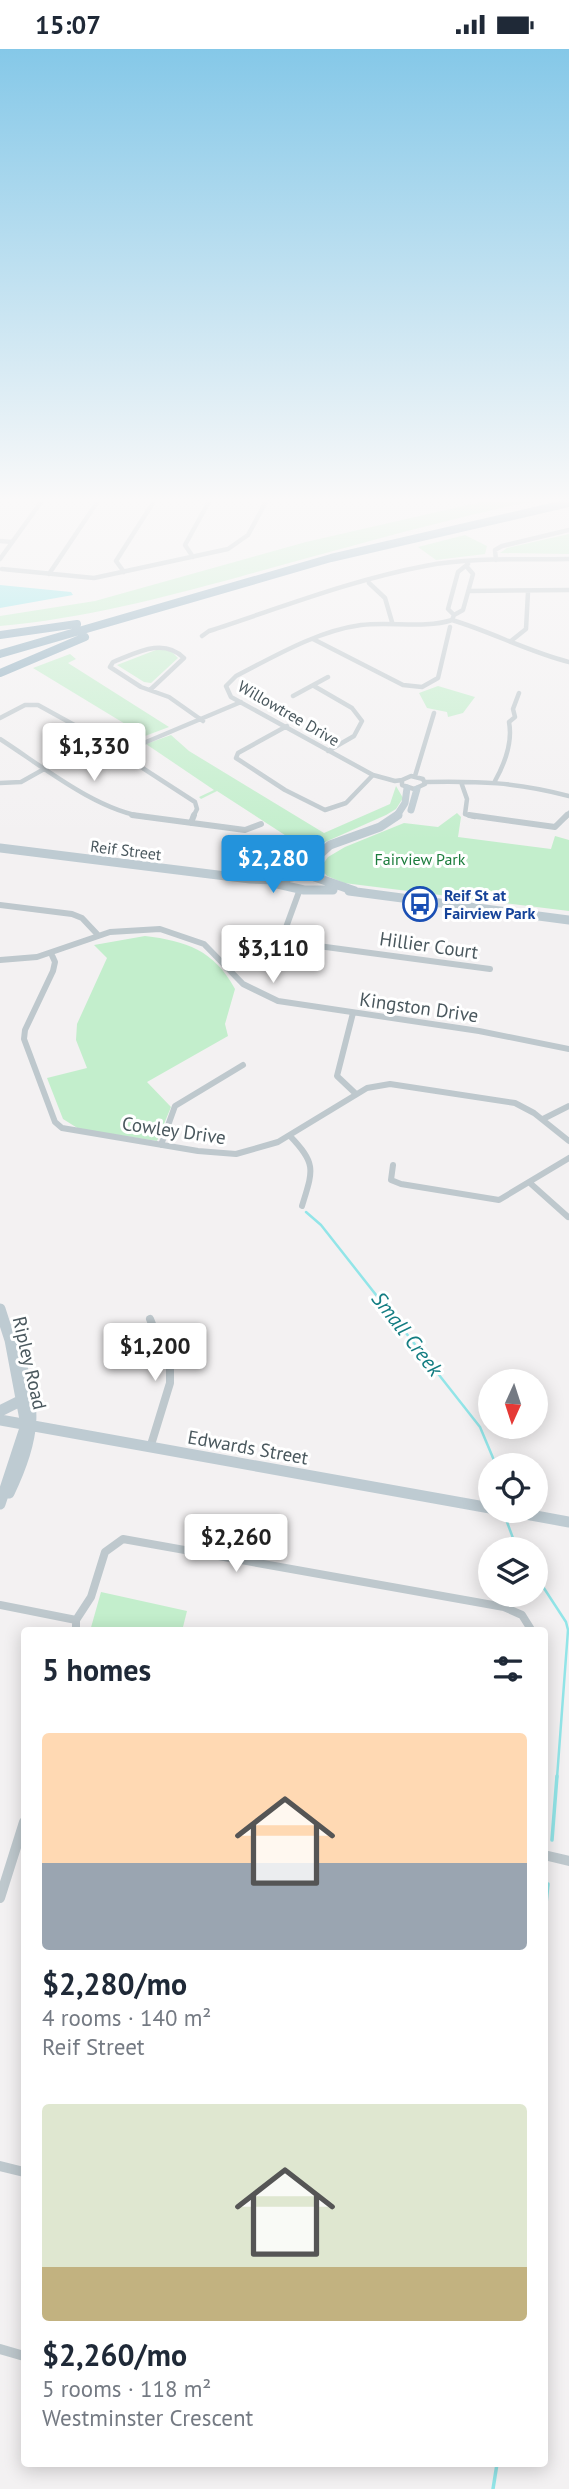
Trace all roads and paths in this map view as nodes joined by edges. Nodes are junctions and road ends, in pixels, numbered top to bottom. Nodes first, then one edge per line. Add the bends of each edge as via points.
1 (133, 612) edge
2 (145, 612) edge
3 (154, 612) edge
4 (156, 612) edge
5 (268, 612) edge
6 (389, 612) edge
7 (450, 612) edge
8 (460, 612) edge
9 (529, 612) edge
10 (453, 617) junction
11 (392, 622) junction
12 (443, 623) junction
13 (459, 624) junction
14 (450, 627) junction
15 (0, 635) edge
16 (202, 636) dead end
17 (313, 639) junction
18 (511, 641) junction
19 (0, 656) edge
20 (569, 662) edge
21 (0, 673) edge
22 (328, 677) dead end
23 (314, 685) junction
24 (150, 690) junction
25 (519, 693) dead end
26 (293, 696) dead end
27 (241, 702) junction
28 (434, 713) dead end
29 (0, 719) edge
30 (203, 721) junction
31 (287, 726) junction
32 (0, 739) edge
33 (328, 751) junction
34 (120, 753) junction
35 (46, 768) junction
36 (373, 775) junction
37 (415, 776) junction
38 (495, 781) junction
39 (425, 782) junction
40 (461, 782) junction
41 (0, 783) edge
42 (404, 784) junction
43 (417, 789) junction
44 (569, 796) edge
45 (569, 813) edge
46 (191, 823) junction
47 (261, 824) dead end
48 (0, 848) edge
49 (315, 878) junction
50 (296, 882) junction
51 (311, 888) junction
52 (355, 891) junction
53 (0, 905) edge
54 (569, 920) edge
55 (98, 935) junction
56 (281, 941) junction
57 (51, 953) junction
58 (0, 961) edge
59 (227, 968) junction
60 (490, 969) dead end
61 (353, 1013) junction
62 (569, 1049) edge
63 (243, 1065) dead end
64 (356, 1094) junction
65 (569, 1106) edge
66 (542, 1119) junction
67 (290, 1136) junction
68 (569, 1141) edge
69 (161, 1145) junction
70 (569, 1158) edge
71 (393, 1164) dead end
72 (530, 1184) junction
73 (302, 1206) dead end
74 (568, 1217) edge
75 (0, 1310) edge
76 (150, 1319) dead end
77 (10, 1340) junction
78 (22, 1399) junction
79 (0, 1411) edge
80 (0, 1420) edge
81 (30, 1425) junction
82 (150, 1448) junction
83 (0, 1504) edge
84 (478, 1506) edge
85 (0, 1512) edge
86 (548, 1518) edge
87 (569, 1522) edge
88 (0, 1605) edge
89 (76, 1620) junction
90 (76, 1627) edge
91 (531, 1627) edge
92 (21, 1832) edge
93 (548, 1856) edge
94 (569, 1861) edge
95 (0, 1898) edge
96 (0, 2166) edge
97 (21, 2171) edge
98 (0, 2349) edge
99 (21, 2354) edge

1 - 15 highway
2 - 19 highway
3 - 19 highway
4 - 21 highway
5 - 16 street
6 - 11 street
7 - 10 street
8 - 10 street
9 - 18 street via 526,629
10 - 12 street
10 - 13 street
11 - 12 street, Willowtree Drive
11 - 17 street, Willowtree Drive via 359,625
12 - 14 street
13 - 14 street
13 - 18 street
14 - 17 street via 438,678 414,688
17 - 27 street, Willowtree Drive via 231,681 226,691
18 - 20 street
22 - 23 street
23 - 26 street
23 - 33 street via 352,708 362,721 355,736
24 - 24 street via 111,669 110,664 159,646 182,654 181,663
24 - 30 street via 169,697
25 - 38 street via 515,717 509,722 508,755
27 - 30 street
27 - 31 street, Willowtree Drive
28 - 37 street
29 - 34 street via 33,703
30 - 34 street
31 - 33 street, Willowtree Drive
31 - 36 street via 236,758 325,810 347,803
32 - 35 street
33 - 36 street, Willowtree Drive
34 - 46 street via 195,802
35 - 41 street via 21,782
35 - 46 street via 129,815
36 - 42 street, Willowtree Drive
37 - 39 street
37 - 42 street
38 - 40 street
38 - 44 street
39 - 40 street
39 - 43 street
40 - 45 street via 467,799 465,814 473,817 555,827
42 - 43 street, Willowtree Drive
42 - 50 main road via 408,802 400,816 328,846
43 - 49 main road via 409,815 337,847 316,863
46 - 47 street via 244,830
48 - 50 main road, Reif Street
49 - 50 main road
49 - 51 main road
49 - 52 main road
50 - 51 main road
50 - 56 street
51 - 52 main road
52 - 54 main road
53 - 55 street via 72,914
55 - 57 street, Kingston Drive
55 - 59 street, Kingston Drive via 145,928 178,933 204,944
56 - 59 street
56 - 60 street, Hillier Court
57 - 58 street, Kingston Drive
57 - 69 street, Cowley Drive via 53,971 24,1039 55,1122 73,1132
59 - 61 street, Kingston Drive via 265,997
61 - 62 street, Kingston Drive
61 - 64 street via 337,1072 339,1080
63 - 69 street via 175,1106
64 - 66 street, Cowley Drive via 376,1086 401,1086 515,1103
64 - 67 street, Cowley Drive
65 - 66 street
66 - 68 street, Cowley Drive
67 - 69 street, Cowley Drive via 243,1153
67 - 73 street via 312,1159
70 - 72 street
71 - 72 street via 391,1180 401,1184 495,1199
72 - 74 street
75 - 77 main road, Ripley Road
76 - 82 street via 170,1369
77 - 78 main road, Ripley Road
77 - 81 main road via 23,1365
78 - 79 main road
78 - 81 main road, Ripley Road
80 - 81 main road, Edwards Street
81 - 82 main road, Edwards Street
81 - 83 main road
81 - 85 main road via 17,1477
82 - 84 main road, Edwards Street
86 - 87 main road
88 - 89 street
89 - 90 street
89 - 91 street via 87,1606 101,1557 110,1545 123,1539 504,1607 525,1615
92 - 95 street
93 - 94 street
96 - 97 street
98 - 99 street

